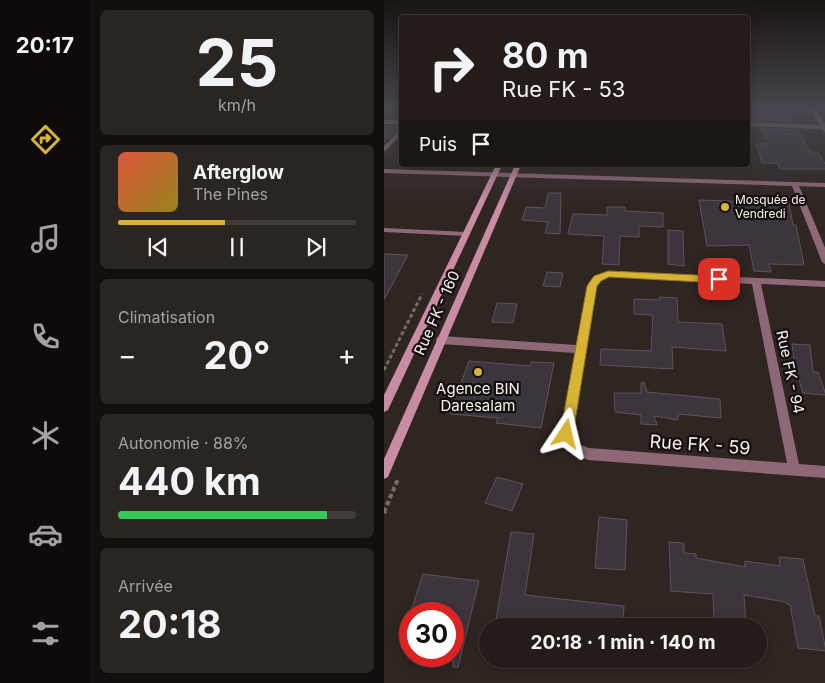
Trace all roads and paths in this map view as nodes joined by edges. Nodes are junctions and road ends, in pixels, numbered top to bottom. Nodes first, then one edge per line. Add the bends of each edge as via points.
1 (498, 167) edge
2 (517, 167) edge
3 (384, 171) edge
4 (495, 174) junction
5 (514, 175) junction
6 (795, 184) junction
7 (825, 185) edge
8 (384, 230) edge
9 (466, 234) junction
10 (825, 262) edge
11 (756, 281) junction
12 (825, 284) edge
13 (441, 340) junction
14 (581, 349) junction
15 (384, 407) edge
16 (794, 470) junction
17 (825, 472) edge
18 (384, 473) edge

1 - 4 main road, Rue FK - 160
2 - 5 main road, Rue FK - 160
3 - 4 street
4 - 5 street
4 - 9 main road, Rue FK - 160
5 - 6 street
5 - 13 main road, Rue FK - 160
6 - 7 street
6 - 10 street
8 - 9 street
9 - 15 main road, Rue FK - 160
11 - 12 street
11 - 14 street via 608,274 597,278 592,286
11 - 16 street, Rue FK - 94
13 - 14 street
13 - 18 main road, Rue FK - 160
14 - 16 street, Rue FK - 59 via 566,434 572,447 588,454
16 - 17 street, Rue FK - 59

